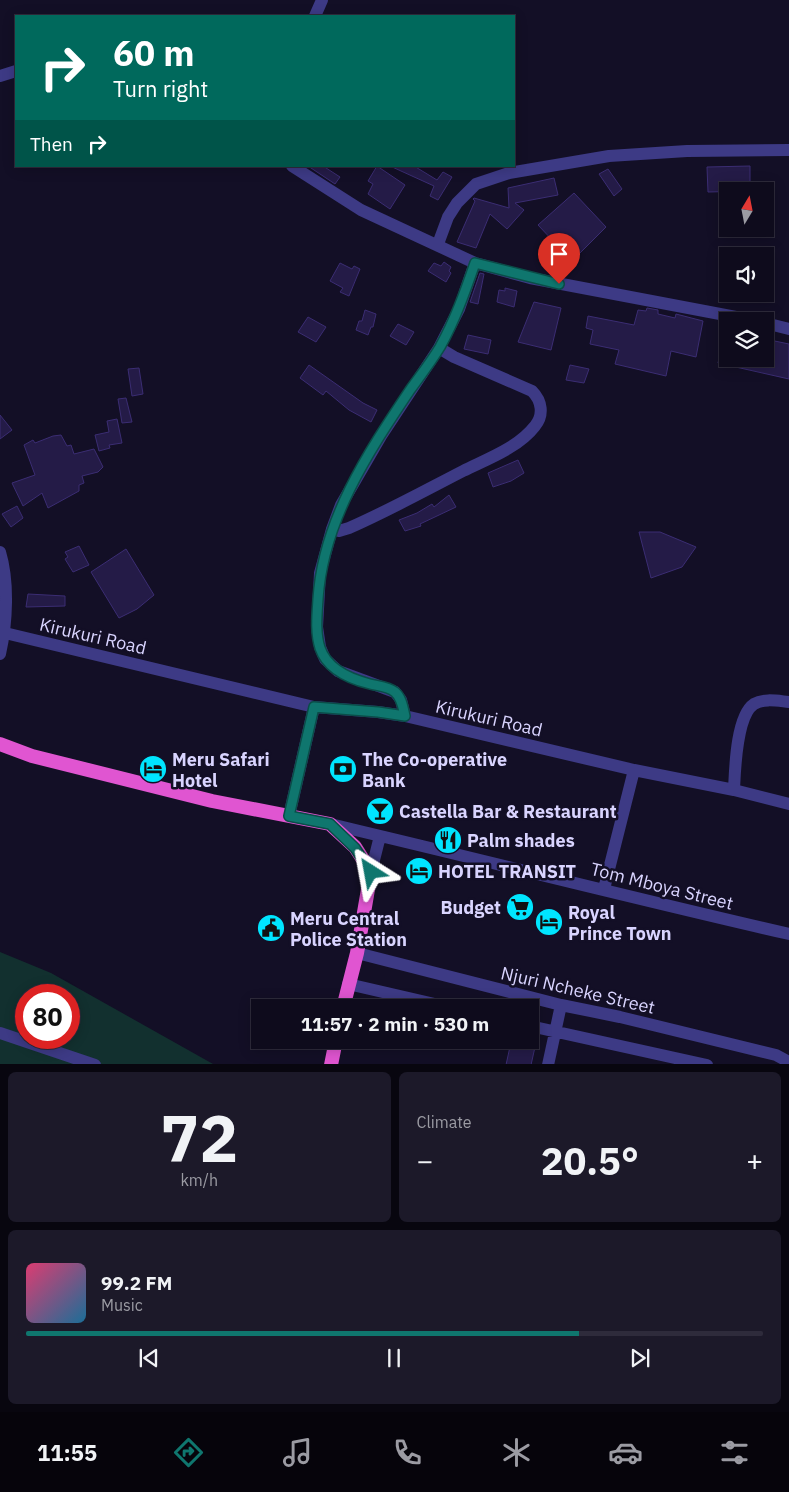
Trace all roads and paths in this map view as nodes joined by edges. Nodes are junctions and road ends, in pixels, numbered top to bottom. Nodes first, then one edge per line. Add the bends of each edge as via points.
1 (322, 0) edge
2 (315, 15) edge
3 (15, 71) edge
4 (0, 76) edge
5 (789, 150) edge
6 (294, 167) edge
7 (438, 244) junction
8 (475, 263) junction
9 (719, 314) edge
10 (774, 325) edge
11 (789, 329) edge
12 (439, 348) junction
13 (332, 529) junction
14 (0, 552) edge
15 (5, 633) junction
16 (0, 654) edge
17 (789, 702) edge
18 (314, 707) junction
19 (405, 716) junction
20 (0, 744) edge
21 (634, 770) junction
22 (734, 790) junction
23 (789, 804) edge
24 (289, 816) junction
25 (330, 824) junction
26 (380, 836) junction
27 (371, 872) junction
28 (604, 889) junction
29 (789, 934) edge
30 (357, 953) junction
31 (348, 984) junction
32 (345, 999) edge
33 (413, 999) edge
34 (560, 1005) junction
35 (539, 1028) edge
36 (554, 1032) junction
37 (0, 1033) edge
38 (334, 1049) edge
39 (775, 1060) edge
40 (789, 1062) edge
41 (95, 1064) edge
42 (331, 1064) edge
43 (548, 1064) edge
44 (707, 1064) edge

1 - 2 street
3 - 4 street
5 - 7 street via 687,150 609,156 509,173 476,184 457,203
6 - 7 street via 361,210
7 - 8 street
8 - 9 street via 538,280
8 - 12 street via 459,309
10 - 11 street
12 - 13 street via 366,462 341,505
12 - 13 street via 532,391 539,398 541,408 536,424 502,451 408,500 349,528
13 - 19 street via 320,573 317,627 320,647 325,659 338,671 395,692
14 - 15 street via 6,594
15 - 16 street
15 - 18 street, Kirukuri Road
17 - 22 street via 763,701 755,703 747,711 742,724
18 - 19 street, Kirukuri Road
18 - 24 street
19 - 21 street, Kirukuri Road
20 - 24 highway via 32,756 212,801
21 - 22 street, Kirukuri Road
21 - 28 street
22 - 23 street, Kirukuri Road
24 - 25 highway
25 - 26 street, Tom Mboya Street
25 - 27 highway via 355,848
26 - 27 street
26 - 28 street, Tom Mboya Street
27 - 30 highway
28 - 29 street, Tom Mboya Street
30 - 31 highway
30 - 34 street, Njuri Ncheke Street
31 - 32 highway
31 - 33 street
34 - 36 street
34 - 39 street, Njuri Ncheke Street via 630,1019
35 - 36 street
36 - 43 street
36 - 44 street
37 - 41 street
38 - 42 highway
39 - 40 street, Njuri Ncheke Street

